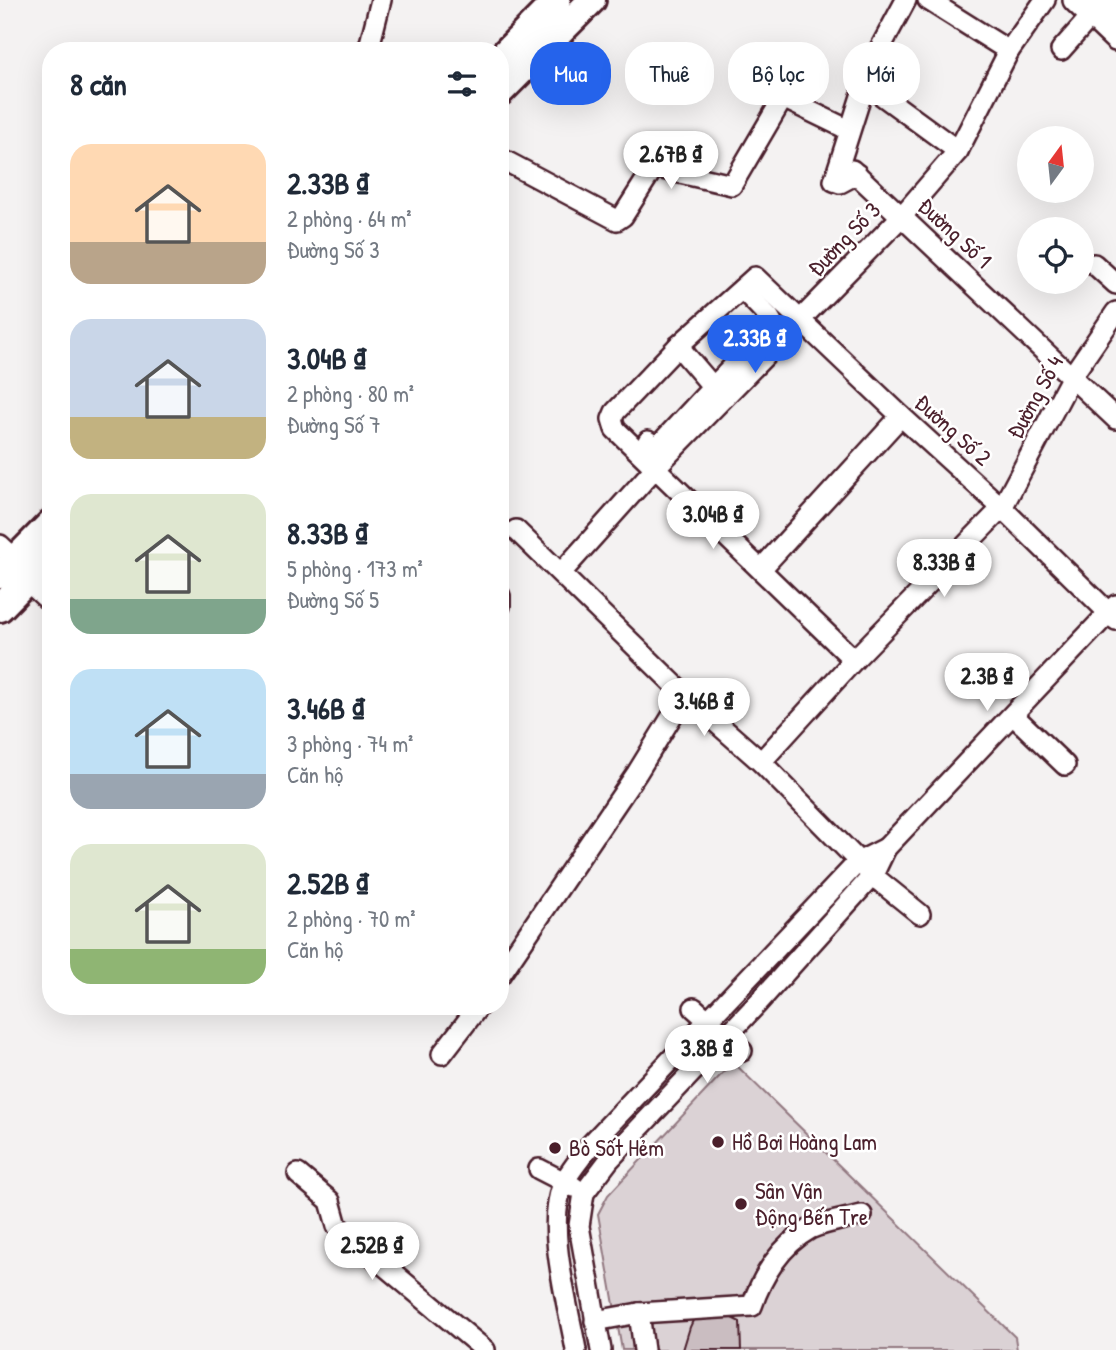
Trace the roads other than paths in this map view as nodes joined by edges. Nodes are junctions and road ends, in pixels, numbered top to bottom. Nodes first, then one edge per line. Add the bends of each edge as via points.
1 (381, 0) edge
2 (557, 0) edge
3 (592, 0) edge
4 (906, 0) edge
5 (928, 0) edge
6 (1045, 0) edge
7 (1096, 3) edge
8 (1116, 11) edge
9 (1116, 39) edge
10 (370, 42) edge
11 (883, 42) edge
12 (509, 49) edge
13 (1061, 50) dead end
14 (1009, 51) junction
15 (509, 83) edge
16 (858, 105) edge
17 (895, 105) edge
18 (849, 130) junction
19 (958, 151) junction
20 (509, 163) edge
21 (902, 216) junction
22 (1094, 264) dead end
23 (749, 283) junction
24 (1116, 284) edge
25 (1116, 312) edge
26 (800, 319) junction
27 (678, 346) junction
28 (1072, 376) junction
29 (713, 387) junction
30 (901, 416) junction
31 (1116, 419) edge
32 (648, 441) dead end
33 (654, 468) junction
34 (1002, 508) junction
35 (516, 530) dead end
36 (42, 532) edge
37 (42, 558) edge
38 (11, 565) edge
39 (761, 569) junction
40 (561, 573) junction
41 (42, 594) edge
42 (0, 608) edge
43 (1114, 613) edge
44 (854, 660) junction
45 (685, 695) junction
46 (1013, 715) junction
47 (761, 762) junction
48 (1065, 765) dead end
49 (866, 868) junction
50 (920, 914) dead end
51 (509, 962) edge
52 (694, 1008) dead end
53 (472, 1015) edge
54 (709, 1021) junction
55 (726, 1037) junction
56 (742, 1051) dead end
57 (442, 1054) dead end
58 (539, 1169) dead end
59 (298, 1174) dead end
60 (564, 1182) junction
61 (584, 1193) junction
62 (862, 1214) dead end
63 (639, 1313) junction
64 (595, 1321) junction
65 (485, 1350) edge
66 (576, 1350) edge
67 (601, 1350) edge
68 (644, 1350) edge

1 - 10 street
2 - 12 highway
3 - 15 highway
4 - 11 street
5 - 14 street
6 - 14 street, Đường Số 3
7 - 8 main road
7 - 9 main road
7 - 13 street
14 - 19 street, Đường Số 3
16 - 18 street
17 - 19 street
18 - 20 street via 783,98 732,185 654,167 617,220
18 - 21 street, Đường Số 1 via 834,181 840,183 854,172
19 - 21 street, Đường Số 3
21 - 26 street, Đường Số 3
21 - 28 street, Đường Số 1
22 - 24 street
23 - 26 street, Đường Số 2
23 - 27 street
23 - 29 street via 772,321 771,327
25 - 28 street, Đường Số 4
26 - 30 street, Đường Số 2
26 - 33 street, Đường Số 3
27 - 29 street
27 - 33 street via 612,419 615,429
28 - 31 street, Đường Số 1
28 - 34 street, Đường Số 4
29 - 32 street via 659,445
30 - 34 street, Đường Số 2
30 - 39 street
33 - 39 street
33 - 40 street, Đường Số 3
34 - 43 street, Đường Số 2
34 - 44 street, Đường Số 4
35 - 40 street
36 - 38 highway
37 - 38 highway
38 - 41 street
38 - 42 highway
39 - 44 street
40 - 45 street
43 - 46 street
44 - 47 street, Đường Số 4
45 - 47 street
45 - 51 street
46 - 48 street
46 - 49 street
47 - 49 street
49 - 50 street
49 - 54 street
49 - 55 street
52 - 54 street
53 - 57 street
54 - 55 street
54 - 60 street via 591,1144
55 - 56 street
55 - 61 street via 609,1160
58 - 60 street
59 - 65 street via 330,1201 337,1226
60 - 61 street
60 - 66 street via 555,1231
61 - 64 street via 579,1226
62 - 63 street via 810,1229 776,1257 751,1306
63 - 64 street
63 - 68 street
64 - 67 street

